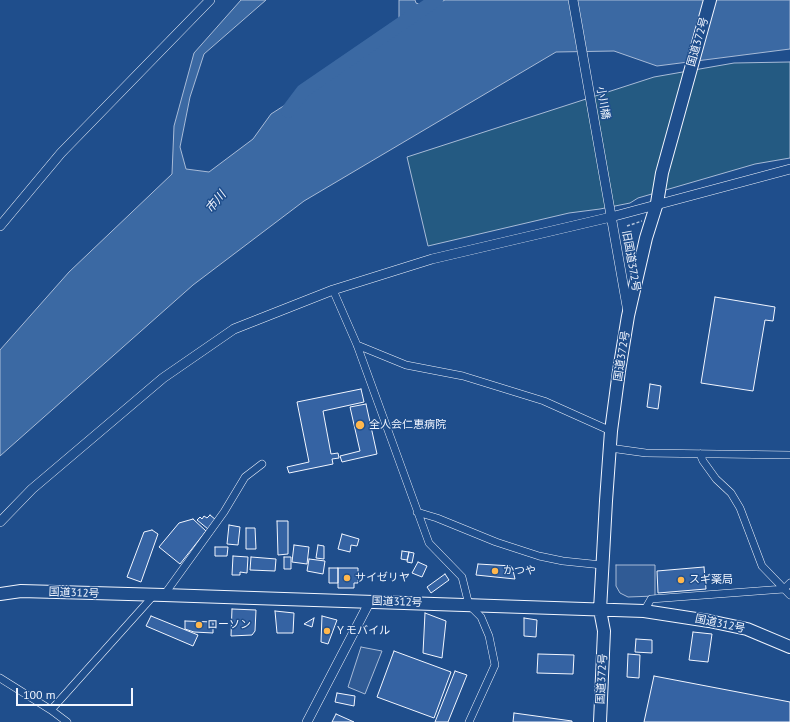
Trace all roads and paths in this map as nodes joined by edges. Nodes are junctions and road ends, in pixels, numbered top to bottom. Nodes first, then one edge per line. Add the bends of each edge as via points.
1 (210, 0) edge
2 (573, 0) edge
3 (710, 0) edge
4 (790, 169) edge
5 (657, 203) junction
6 (611, 214) junction
7 (643, 220) dead end
8 (626, 222) dead end
9 (0, 226) edge
10 (627, 226) junction
11 (622, 230) dead end
12 (333, 290) junction
13 (628, 316) junction
14 (357, 345) junction
15 (611, 431) junction
16 (610, 448) junction
17 (700, 454) junction
18 (790, 455) edge
19 (262, 464) dead end
20 (417, 512) junction
21 (0, 522) edge
22 (602, 564) junction
23 (790, 583) edge
24 (784, 589) junction
25 (0, 594) edge
26 (159, 595) junction
27 (790, 595) edge
28 (370, 601) junction
29 (470, 604) junction
30 (600, 610) junction
31 (644, 611) junction
32 (790, 646) edge
33 (0, 678) edge
34 (51, 710) junction
35 (67, 722) edge
36 (307, 722) edge
37 (469, 722) edge
38 (600, 722) edge

1 - 9 street via 61,153
2 - 6 street, 小川橋
3 - 5 highway, 国道372号 via 662,173
4 - 5 street via 694,196
5 - 6 street
5 - 13 highway, 国道372号
6 - 12 street via 432,259
6 - 13 street, 旧国道372号
7 - 10 path
8 - 10 path
10 - 11 path
12 - 14 street
12 - 21 street via 234,329 163,378 32,489
13 - 15 highway, 国道372号
14 - 15 street via 406,365 463,376 544,401
14 - 20 street
15 - 16 highway, 国道372号
16 - 17 street via 646,454
16 - 22 highway, 国道372号
17 - 18 street
17 - 24 street via 716,479 731,493 740,508 762,566
19 - 26 street via 245,477 224,512
20 - 22 street via 539,556
20 - 29 street via 429,543 462,577
22 - 30 highway, 国道372号
23 - 24 street
24 - 27 street
24 - 31 street via 651,599
25 - 26 highway, 国道312号 via 21,591
26 - 28 highway, 国道312号
26 - 34 street
28 - 29 highway, 国道312号
28 - 36 street
29 - 30 highway, 国道312号
29 - 37 street via 481,617 489,636 495,665
30 - 31 highway, 国道312号
30 - 38 highway, 国道372号 via 604,632
31 - 32 highway, 国道312号 via 747,629
33 - 34 street
34 - 35 street

